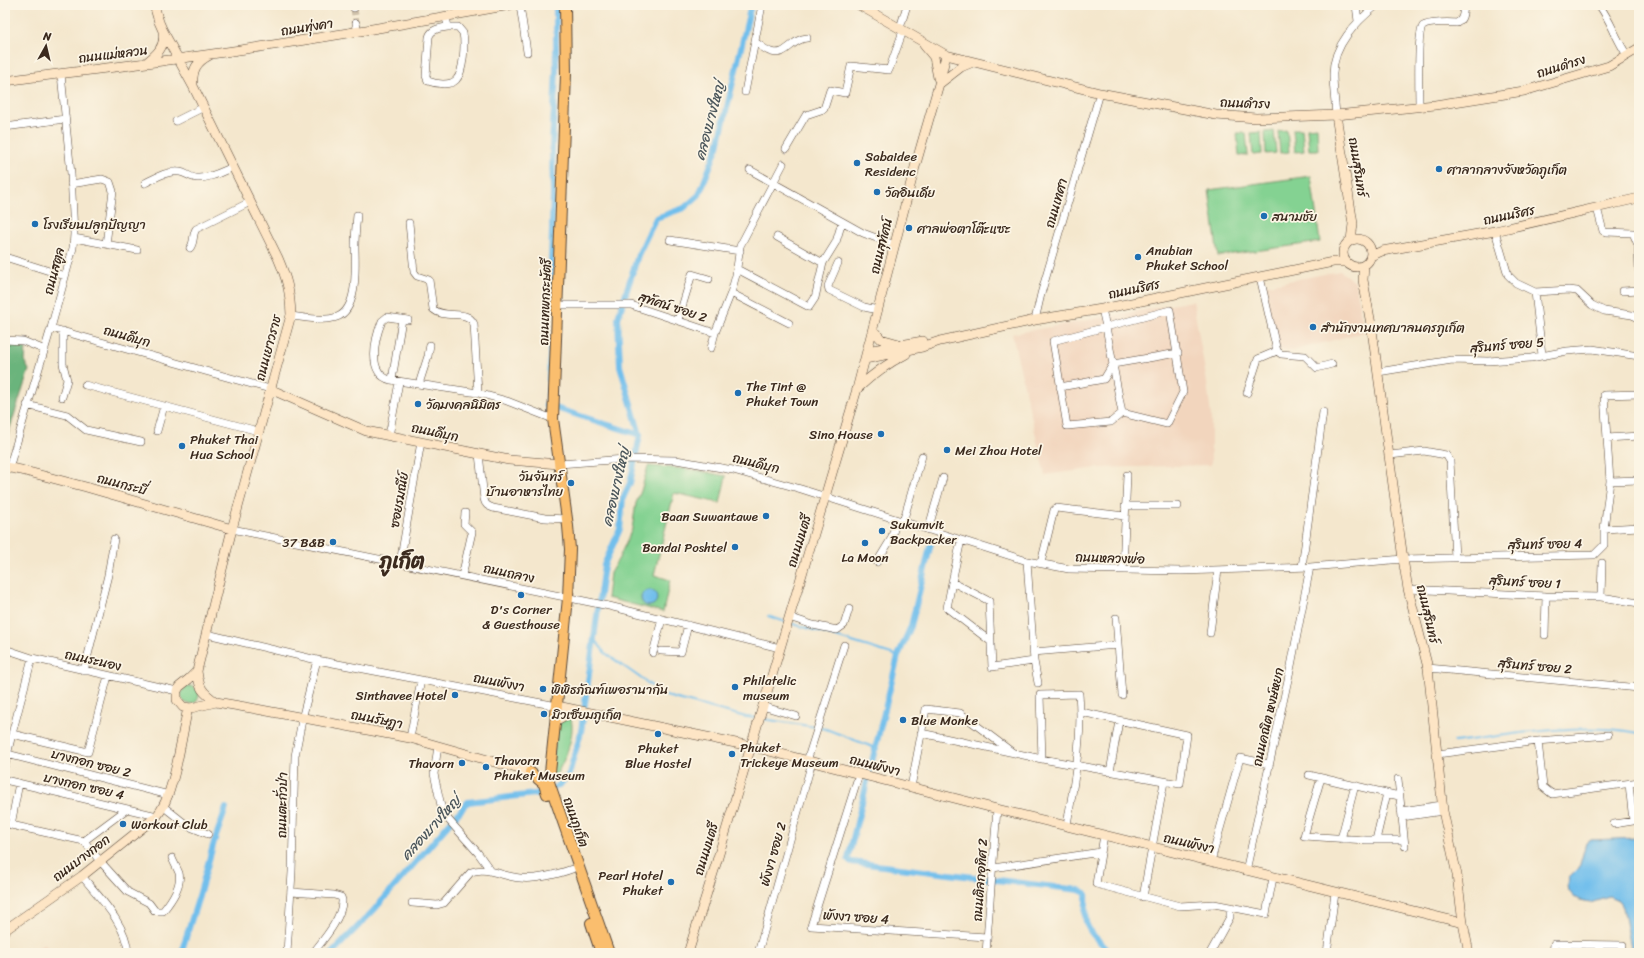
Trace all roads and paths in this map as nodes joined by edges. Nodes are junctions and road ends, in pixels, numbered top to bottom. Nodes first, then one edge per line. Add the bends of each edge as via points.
1 (154, 5) edge
2 (505, 5) edge
3 (520, 5) edge
4 (565, 5) edge
5 (762, 5) edge
6 (859, 5) edge
7 (906, 5) edge
8 (1356, 5) edge
9 (1377, 5) edge
10 (1464, 5) edge
11 (1599, 5) edge
12 (446, 17) junction
13 (1358, 21) junction
14 (448, 27) junction
15 (901, 29) junction
16 (163, 31) junction
17 (807, 38) dead end
18 (921, 41) junction
19 (754, 42) junction
20 (1639, 48) edge
21 (527, 52) dead end
22 (214, 54) junction
23 (946, 55) junction
24 (1627, 55) junction
25 (178, 59) junction
26 (973, 62) junction
27 (145, 64) junction
28 (60, 74) junction
29 (5, 81) edge
30 (939, 84) junction
31 (193, 86) junction
32 (745, 92) dead end
33 (1100, 93) junction
34 (1419, 105) junction
35 (204, 108) junction
36 (1336, 115) junction
37 (5, 118) edge
38 (65, 118) junction
39 (176, 121) dead end
40 (6, 127) edge
41 (786, 149) dead end
42 (783, 164) dead end
43 (233, 167) junction
44 (750, 170) dead end
45 (145, 183) dead end
46 (773, 183) junction
47 (71, 184) junction
48 (1639, 198) edge
49 (250, 202) junction
50 (1597, 208) junction
51 (357, 215) dead end
52 (842, 222) junction
53 (409, 223) dead end
54 (1495, 231) junction
55 (777, 237) dead end
56 (74, 238) junction
57 (670, 240) dead end
58 (1356, 240) junction
59 (106, 244) junction
60 (895, 245) junction
61 (190, 248) dead end
62 (137, 250) dead end
63 (740, 251) junction
64 (1370, 252) junction
65 (5, 257) edge
66 (1344, 258) junction
67 (823, 263) junction
68 (838, 263) dead end
69 (1360, 266) junction
70 (737, 269) junction
71 (1639, 272) edge
72 (65, 276) junction
73 (1260, 277) junction
74 (709, 279) dead end
75 (1639, 290) edge
76 (1622, 291) dead end
77 (1535, 292) junction
78 (731, 293) junction
79 (558, 305) junction
80 (1102, 309) junction
81 (878, 310) junction
82 (290, 316) junction
83 (1639, 318) edge
84 (678, 320) junction
85 (1036, 320) junction
86 (789, 323) dead end
87 (1106, 327) junction
88 (51, 328) junction
89 (874, 330) junction
90 (63, 332) junction
91 (715, 333) junction
92 (5, 340) edge
93 (940, 340) junction
94 (430, 345) dead end
95 (902, 345) junction
96 (922, 347) junction
97 (711, 348) dead end
98 (45, 350) junction
99 (1276, 351) junction
100 (1178, 353) junction
101 (866, 355) junction
102 (1542, 355) junction
103 (1639, 356) edge
104 (1113, 364) junction
105 (1332, 364) dead end
106 (1378, 372) junction
107 (395, 381) junction
108 (419, 384) junction
109 (85, 385) dead end
110 (1060, 386) junction
111 (270, 389) junction
112 (857, 389) junction
113 (478, 393) junction
114 (1246, 393) dead end
115 (1639, 394) edge
116 (62, 397) dead end
117 (27, 405) junction
118 (164, 406) junction
119 (1323, 412) dead end
120 (1122, 413) junction
121 (553, 417) junction
122 (157, 431) dead end
123 (258, 431) junction
124 (389, 436) junction
125 (1639, 436) edge
126 (1607, 438) junction
127 (141, 442) dead end
128 (421, 442) junction
129 (479, 454) junction
130 (1390, 455) junction
131 (922, 456) dead end
132 (559, 464) junction
133 (7, 468) edge
134 (1127, 475) dead end
135 (943, 478) dead end
136 (1639, 480) edge
137 (1610, 481) junction
138 (825, 497) junction
139 (1125, 506) junction
140 (1178, 506) dead end
141 (465, 513) dead end
142 (1125, 516) junction
143 (567, 519) junction
144 (900, 521) junction
145 (1639, 527) edge
146 (232, 529) junction
147 (1604, 529) junction
148 (928, 530) junction
149 (114, 540) dead end
150 (961, 540) junction
151 (1455, 558) junction
152 (1403, 559) junction
153 (1028, 560) junction
154 (877, 562) dead end
155 (400, 563) junction
156 (1041, 563) junction
157 (1602, 563) dead end
158 (1302, 567) junction
159 (1310, 567) junction
160 (1123, 570) junction
161 (1218, 570) junction
162 (462, 576) junction
163 (952, 582) junction
164 (1408, 589) junction
165 (1546, 596) junction
166 (1601, 597) junction
167 (568, 598) junction
168 (1639, 603) edge
169 (849, 609) dead end
170 (1116, 618) dead end
171 (662, 619) junction
172 (788, 620) junction
173 (688, 625) junction
174 (1210, 633) dead end
175 (206, 634) junction
176 (1545, 635) dead end
177 (990, 641) junction
178 (844, 645) dead end
179 (1118, 645) junction
180 (780, 648) junction
181 (5, 649) edge
182 (1033, 652) junction
183 (32, 658) junction
184 (317, 660) junction
185 (1034, 661) junction
186 (1428, 668) junction
187 (197, 670) junction
188 (84, 671) junction
189 (108, 676) junction
190 (421, 680) junction
191 (1038, 682) dead end
192 (1639, 688) edge
193 (176, 691) junction
194 (1122, 695) dead end
195 (216, 702) junction
196 (557, 706) junction
197 (188, 708) junction
198 (575, 710) junction
199 (1081, 712) junction
200 (796, 716) dead end
201 (302, 718) junction
202 (758, 718) junction
203 (555, 721) junction
204 (1119, 721) junction
205 (921, 733) junction
206 (12, 734) junction
207 (1608, 735) dead end
208 (410, 738) junction
209 (1538, 741) junction
210 (734, 742) junction
211 (438, 746) junction
212 (750, 746) junction
213 (7, 754) junction
214 (1013, 754) junction
215 (1437, 754) junction
216 (1042, 759) junction
217 (809, 761) junction
218 (5, 764) edge
219 (1269, 764) junction
220 (550, 766) junction
221 (1076, 766) junction
222 (530, 772) junction
223 (1110, 772) junction
224 (859, 774) junction
225 (1309, 774) dead end
226 (1321, 778) junction
227 (1398, 779) dead end
228 (5, 780) edge
229 (1164, 782) junction
230 (1639, 782) edge
231 (19, 783) junction
232 (546, 783) junction
233 (1630, 784) junction
234 (1355, 785) junction
235 (911, 787) junction
236 (1387, 793) junction
237 (169, 795) junction
238 (1400, 796) junction
239 (164, 807) junction
240 (1443, 808) junction
241 (127, 809) junction
242 (997, 809) junction
243 (1401, 814) junction
244 (157, 816) junction
245 (1614, 824) dead end
246 (1067, 825) junction
247 (208, 834) dead end
248 (1104, 835) junction
249 (1341, 838) junction
250 (84, 840) junction
251 (1376, 840) junction
252 (1153, 847) junction
253 (1101, 852) junction
254 (172, 858) dead end
255 (100, 861) junction
256 (1211, 861) junction
257 (575, 869) junction
258 (491, 871) junction
259 (992, 871) junction
260 (1246, 871) junction
261 (82, 876) junction
262 (1273, 878) junction
263 (291, 892) junction
264 (1335, 893) junction
265 (1143, 897) junction
266 (412, 903) dead end
267 (1230, 907) junction
268 (594, 923) junction
269 (1463, 923) junction
270 (5, 930) edge
271 (988, 937) junction
272 (1623, 945) dead end
273 (128, 953) edge
274 (287, 953) edge
275 (314, 953) edge
276 (601, 953) edge
277 (609, 953) edge
278 (688, 953) edge
279 (758, 953) edge
280 (986, 953) edge
281 (1210, 953) edge
282 (1327, 953) edge
283 (1469, 953) edge
284 (1553, 953) edge

1 - 16 street, ถนนเยาวราช
2 - 12 street, ถนนทุ่งคา
3 - 21 street
4 - 79 main road, ถนนเทพกระษัตรี via 566,74
5 - 19 street
6 - 15 street, ถนนดำรง
7 - 15 street
8 - 13 street
9 - 13 street
10 - 34 street via 1461,21 1430,24 1421,29
11 - 24 street
12 - 14 street
12 - 22 street, ถนนทุ่งคา via 357,27
13 - 36 street via 1346,37 1336,58 1333,73
14 - 14 street via 458,27 464,33 461,69 456,80 434,83 428,81 426,76 430,34 434,30
15 - 18 street, ถนนดำรง
15 - 41 street via 889,70 851,66 846,93 830,90 824,109 806,115
16 - 25 street, ถนนเยาวราช
16 - 27 street via 161,47
17 - 19 street via 796,41 781,53 772,52
18 - 23 street, ถนนดำรง
18 - 30 street via 934,57
19 - 32 street
20 - 24 street, ถนนดำรง
22 - 25 street, ถนนทุ่งคา
22 - 31 street via 205,58 194,70
23 - 26 street, ถนนดำรง
23 - 30 street, ถนนสุทัศน์
24 - 34 street, ถนนดำรง via 1609,66 1524,91 1435,105
25 - 27 street, ถนนแม่หลวน
25 - 31 street, ถนนเยาวราช
26 - 30 street via 960,67
26 - 33 street, ถนนดำรง
27 - 28 street, ถนนแม่หลวน
28 - 29 street, ถนนแม่หลวน
28 - 38 street, ถนนสตูล
30 - 60 street, ถนนสุทัศน์
31 - 35 street, ถนนเยาวราช
33 - 36 street, ถนนดำรง via 1216,115 1256,118
33 - 85 street, ถนนเทศา via 1041,294
34 - 36 street, ถนนดำรง
35 - 39 street
35 - 43 street, ถนนเยาวราช
36 - 58 street, ถนนสุรินทร์
37 - 40 street
38 - 40 street
38 - 47 street, ถนนสตูล
42 - 46 street, สุทัศน์ ซอย 2
43 - 45 street via 198,178 174,172
43 - 49 street, ถนนเยาวราช
44 - 46 street
46 - 52 street
46 - 63 street, สุทัศน์ ซอย 2 via 740,246
47 - 56 street, ถนนสตูล
47 - 59 street via 102,180 110,182 113,190
48 - 50 street, ถนนนริศร
49 - 61 street via 196,230
49 - 82 street, ถนนเยาวราช via 286,276 290,294
50 - 54 street, ถนนนริศร
50 - 71 street via 1604,231 1633,233 1638,246
51 - 82 street via 355,281 345,312 330,319
52 - 60 street via 863,234
52 - 67 street via 836,242
53 - 113 street via 414,272 417,276 429,280 433,309 438,313 466,316 473,320
54 - 64 street, ถนนนริศร
54 - 77 street via 1508,275 1516,283
55 - 67 street
56 - 59 street
56 - 72 street, ถนนสตูล
57 - 63 street
58 - 64 street via 1364,241
58 - 66 street via 1345,246
59 - 62 street
60 - 81 street, ถนนสุทัศน์
63 - 70 street, สุทัศน์ ซอย 2
64 - 69 street via 1367,263
65 - 72 street
66 - 69 street
66 - 73 street, ถนนนริศร
67 - 70 street via 815,298 809,308
68 - 81 street via 828,290 864,307
69 - 106 street, ถนนสุรินทร์
70 - 78 street, สุทัศน์ ซอย 2
72 - 88 street, ถนนสตูล
73 - 80 street, ถนนนริศร
73 - 99 street
74 - 84 street via 692,274
75 - 76 street
77 - 83 street via 1577,291 1592,305
77 - 102 street
78 - 86 street
78 - 91 street, สุทัศน์ ซอย 2
79 - 84 street, สุทัศน์ ซอย 2 via 631,305
79 - 121 main road, ถนนเทพกระษัตรี
80 - 85 street, ถนนนริศร
80 - 87 street
81 - 89 street, ถนนสุทัศน์
82 - 111 street, ถนนเยาวราช
84 - 91 street, สุทัศน์ ซอย 2
85 - 93 street, ถนนนริศร
87 - 100 street via 1170,310
87 - 104 street
87 - 110 street via 1052,341
88 - 90 street, ถนนดีบุก
88 - 98 street, ถนนสตูล
89 - 95 street via 881,339
89 - 101 street, ถนนสุทัศน์
90 - 111 street, ถนนดีบุก
90 - 116 street via 63,364 67,380
91 - 97 street
92 - 98 street via 23,341
93 - 95 street, ถนนนริศร
93 - 96 street, ถนนนริศร
94 - 108 street
95 - 101 street, ถนนนริศร
96 - 101 street, ถนนนริศร
96 - 112 street via 892,361 870,376
98 - 117 street, ถนนสตูล
99 - 105 street via 1281,354 1306,356 1317,368
99 - 114 street via 1258,359
100 - 104 street
100 - 120 street via 1183,392 1167,424
101 - 112 street, ถนนมนตรี
102 - 103 street, สุรินทร์ ซอย 5 via 1592,349
102 - 106 street, สุรินทร์ ซอย 5 via 1488,361 1452,360
104 - 110 street via 1104,379
104 - 120 street
106 - 130 street, ถนนสุรินทร์
107 - 107 street via 381,374 375,363 376,341 384,318 405,319
107 - 108 street
107 - 124 street
108 - 113 street
109 - 118 street
110 - 120 street via 1067,426 1111,422
111 - 123 street, ถนนเยาวราช
111 - 124 street, ถนนดีบุก via 353,426
112 - 138 street, ถนนมนตรี
113 - 121 street
115 - 126 street, สุรินทร์ ซอย 4 via 1604,396
117 - 127 street via 67,415 86,430
117 - 133 street, ถนนสตูล
118 - 122 street
118 - 123 street
119 - 158 street
121 - 132 main road, ถนนเทพกระษัตรี
123 - 146 street, ถนนเยาวราช
124 - 128 street, ถนนดีบุก
125 - 126 street
126 - 137 street, สุรินทร์ ซอย 4
128 - 129 street, ถนนดีบุก
128 - 155 street, ซอยรมณีย์
129 - 132 street, ถนนดีบุก
129 - 143 street via 487,506 545,518
130 - 151 street via 1424,451 1446,455 1450,461
130 - 152 street, ถนนสุรินทร์
131 - 144 street
132 - 138 street, ถนนดีบุก via 676,460 733,470
132 - 143 main road, ถนนเทพกระษัตรี
133 - 146 street, ถนนกระบี่
134 - 139 street
135 - 148 street
136 - 137 street
137 - 147 street, สุรินทร์ ซอย 4
138 - 144 street, ถนนหลวงพ่อ
138 - 172 street, ถนนมนตรี
139 - 140 street
139 - 142 street
141 - 162 street via 464,524 472,532
142 - 156 street via 1056,508
142 - 160 street
143 - 167 main road, ถนนเทพกระษัตรี via 570,549
144 - 148 street, ถนนหลวงพ่อ
144 - 154 street
145 - 147 street
146 - 155 street, ถนนถลาง
146 - 175 street, ถนนเยาวราช
147 - 151 street, สุรินทร์ ซอย 4 via 1604,545 1594,555
148 - 150 street, ถนนหลวงพ่อ
149 - 188 street
150 - 153 street, ถนนหลวงพ่อ
150 - 163 street
151 - 152 street, สุรินทร์ ซอย 4
152 - 159 street, ถนนหลวงพ่อ
152 - 164 street, ถนนสุรินทร์
153 - 156 street, ถนนหลวงพ่อ
153 - 182 street
155 - 162 street, ถนนถลาง
156 - 160 street, ถนนหลวงพ่อ via 1069,569
157 - 166 street
158 - 159 street, ถนนหลวงพ่อ
158 - 161 street, ถนนหลวงพ่อ
159 - 219 street, ถนนคณิต หงษ์หยก
160 - 161 street, ถนนหลวงพ่อ
161 - 174 street
162 - 167 street, ถนนถลาง
163 - 177 street via 947,608
163 - 177 street via 989,601
164 - 165 street, สุรินทร์ ซอย 1
164 - 186 street, ถนนสุรินทร์
165 - 166 street, สุรินทร์ ซอย 1
165 - 176 street
166 - 168 street, สุรินทร์ ซอย 1
167 - 171 street, ถนนถลาง
167 - 196 main road, ถนนภูเก็ต
169 - 172 street via 844,625 837,630
170 - 179 street
171 - 173 street, ถนนถลาง
171 - 173 street via 657,652 681,652
172 - 180 street, ถนนมนตรี
173 - 180 street, ถนนถลาง
175 - 184 street, ถนนพังงา
175 - 187 street, ถนนเยาวราช
177 - 185 street via 992,667
178 - 217 street, พังงา ซอย 2 via 816,730
179 - 182 street
179 - 194 street
180 - 202 street, ถนนมนตรี
181 - 183 street, ถนนระนอง
182 - 185 street
183 - 188 street, ถนนระนอง
183 - 206 street
184 - 190 street, ถนนพังงา
184 - 201 street, ถนนตะกั่วป่า
185 - 191 street
186 - 192 street, สุรินทร์ ซอย 2
186 - 215 street, ถนนสุรินทร์
187 - 193 street
187 - 195 street via 198,681 204,693
188 - 189 street, ถนนระนอง
189 - 193 street, ถนนระนอง
189 - 206 street via 88,752
190 - 196 street, ถนนพังงา
190 - 208 street
193 - 197 street via 180,704
195 - 197 street
195 - 201 street, ถนนรัษฎา
196 - 198 street, ถนนพังงา
196 - 203 main road, ถนนภูเก็ต
197 - 237 street, ถนนบางกอก
198 - 203 street
198 - 210 street, ถนนพังงา
199 - 204 street
199 - 216 street via 1079,694 1040,695
199 - 221 street
200 - 202 street
201 - 208 street, ถนนรัษฎา
201 - 263 street, ถนนตะกั่วป่า via 295,756
202 - 210 street
202 - 212 street, ถนนมนตรี
203 - 220 main road, ถนนภูเก็ต
204 - 223 street
204 - 229 street via 1187,736 1180,784
205 - 214 street
205 - 214 street via 926,709 960,713
205 - 235 street
206 - 213 street
207 - 209 street
208 - 211 street, ถนนรัษฎา
209 - 215 street
209 - 233 street via 1543,787 1552,794
210 - 212 street, ถนนพังงา
211 - 222 street, ถนนรัษฎา
211 - 258 street via 435,780 440,803 446,817 488,864
212 - 217 street, ถนนพังงา
212 - 278 street, ถนนมนตรี
213 - 218 street
213 - 237 street, บางกอก ซอย 2
214 - 216 street
215 - 240 street, ถนนสุรินทร์
216 - 221 street
217 - 224 street, ถนนพังงา
217 - 279 street, พังงา ซอย 2
219 - 256 street via 1240,758
219 - 260 street, ถนนคณิต หงษ์หยก
220 - 222 main road
220 - 232 main road, ถนนภูเก็ต
221 - 223 street
221 - 246 street
222 - 232 main road, ถนนรัษฎา
223 - 229 street
224 - 235 street, ถนนพังงา
224 - 271 street, พังงา ซอย 4 via 811,926
225 - 226 street
226 - 234 street
226 - 249 street via 1304,836
227 - 238 street
228 - 231 street, บางกอก ซอย 4
229 - 252 street
230 - 233 street
231 - 241 street, บางกอก ซอย 4
231 - 250 street via 11,825
232 - 257 main road, ถนนภูเก็ต
233 - 245 street via 1633,821
234 - 236 street
234 - 249 street
235 - 242 street, ถนนพังงา
236 - 238 street
236 - 251 street
237 - 239 street, ถนนบางกอก
238 - 243 street
239 - 244 street, ถนนบางกอก
239 - 247 street via 188,826
240 - 243 street
240 - 269 street, ถนนสุรินทร์ via 1457,875
241 - 244 street, บางกอก ซอย 4
241 - 250 street
242 - 246 street, ถนนพังงา
242 - 259 street, ถนนติลกอุทิศ 2
243 - 251 street via 1404,843
244 - 255 street, ถนนบางกอก
246 - 248 street, ถนนพังงา
248 - 252 street, ถนนพังงา
248 - 253 street
249 - 251 street
250 - 255 street
252 - 256 street, ถนนพังงา
252 - 265 street
253 - 259 street
253 - 265 street via 1096,884
254 - 255 street via 180,882 167,906 158,912 149,903 128,892
255 - 261 street, ถนนบางกอก
256 - 260 street, ถนนพังงา
257 - 258 street via 524,878
257 - 268 main road, ถนนภูเก็ต
258 - 266 street via 471,872 442,904
259 - 271 street, ถนนติลกอุทิศ 2
260 - 262 street, ถนนพังงา
261 - 270 street, ถนนบางกอก
261 - 273 street via 112,912 128,943
262 - 264 street, ถนนพังงา
262 - 267 street via 1266,914
263 - 274 street, ถนนตะกั่วป่า
263 - 275 street via 334,894 341,897 340,910 331,929
264 - 269 street, ถนนพังงา
264 - 282 street
265 - 267 street via 1180,906 1214,904
267 - 281 street via 1230,917
268 - 276 main road, ถนนภูเก็ต
268 - 277 main road, ถนนภูเก็ต
269 - 283 street, ถนนสุรินทร์
271 - 280 street, ถนนติลกอุทิศ 2
272 - 284 street via 1554,944

